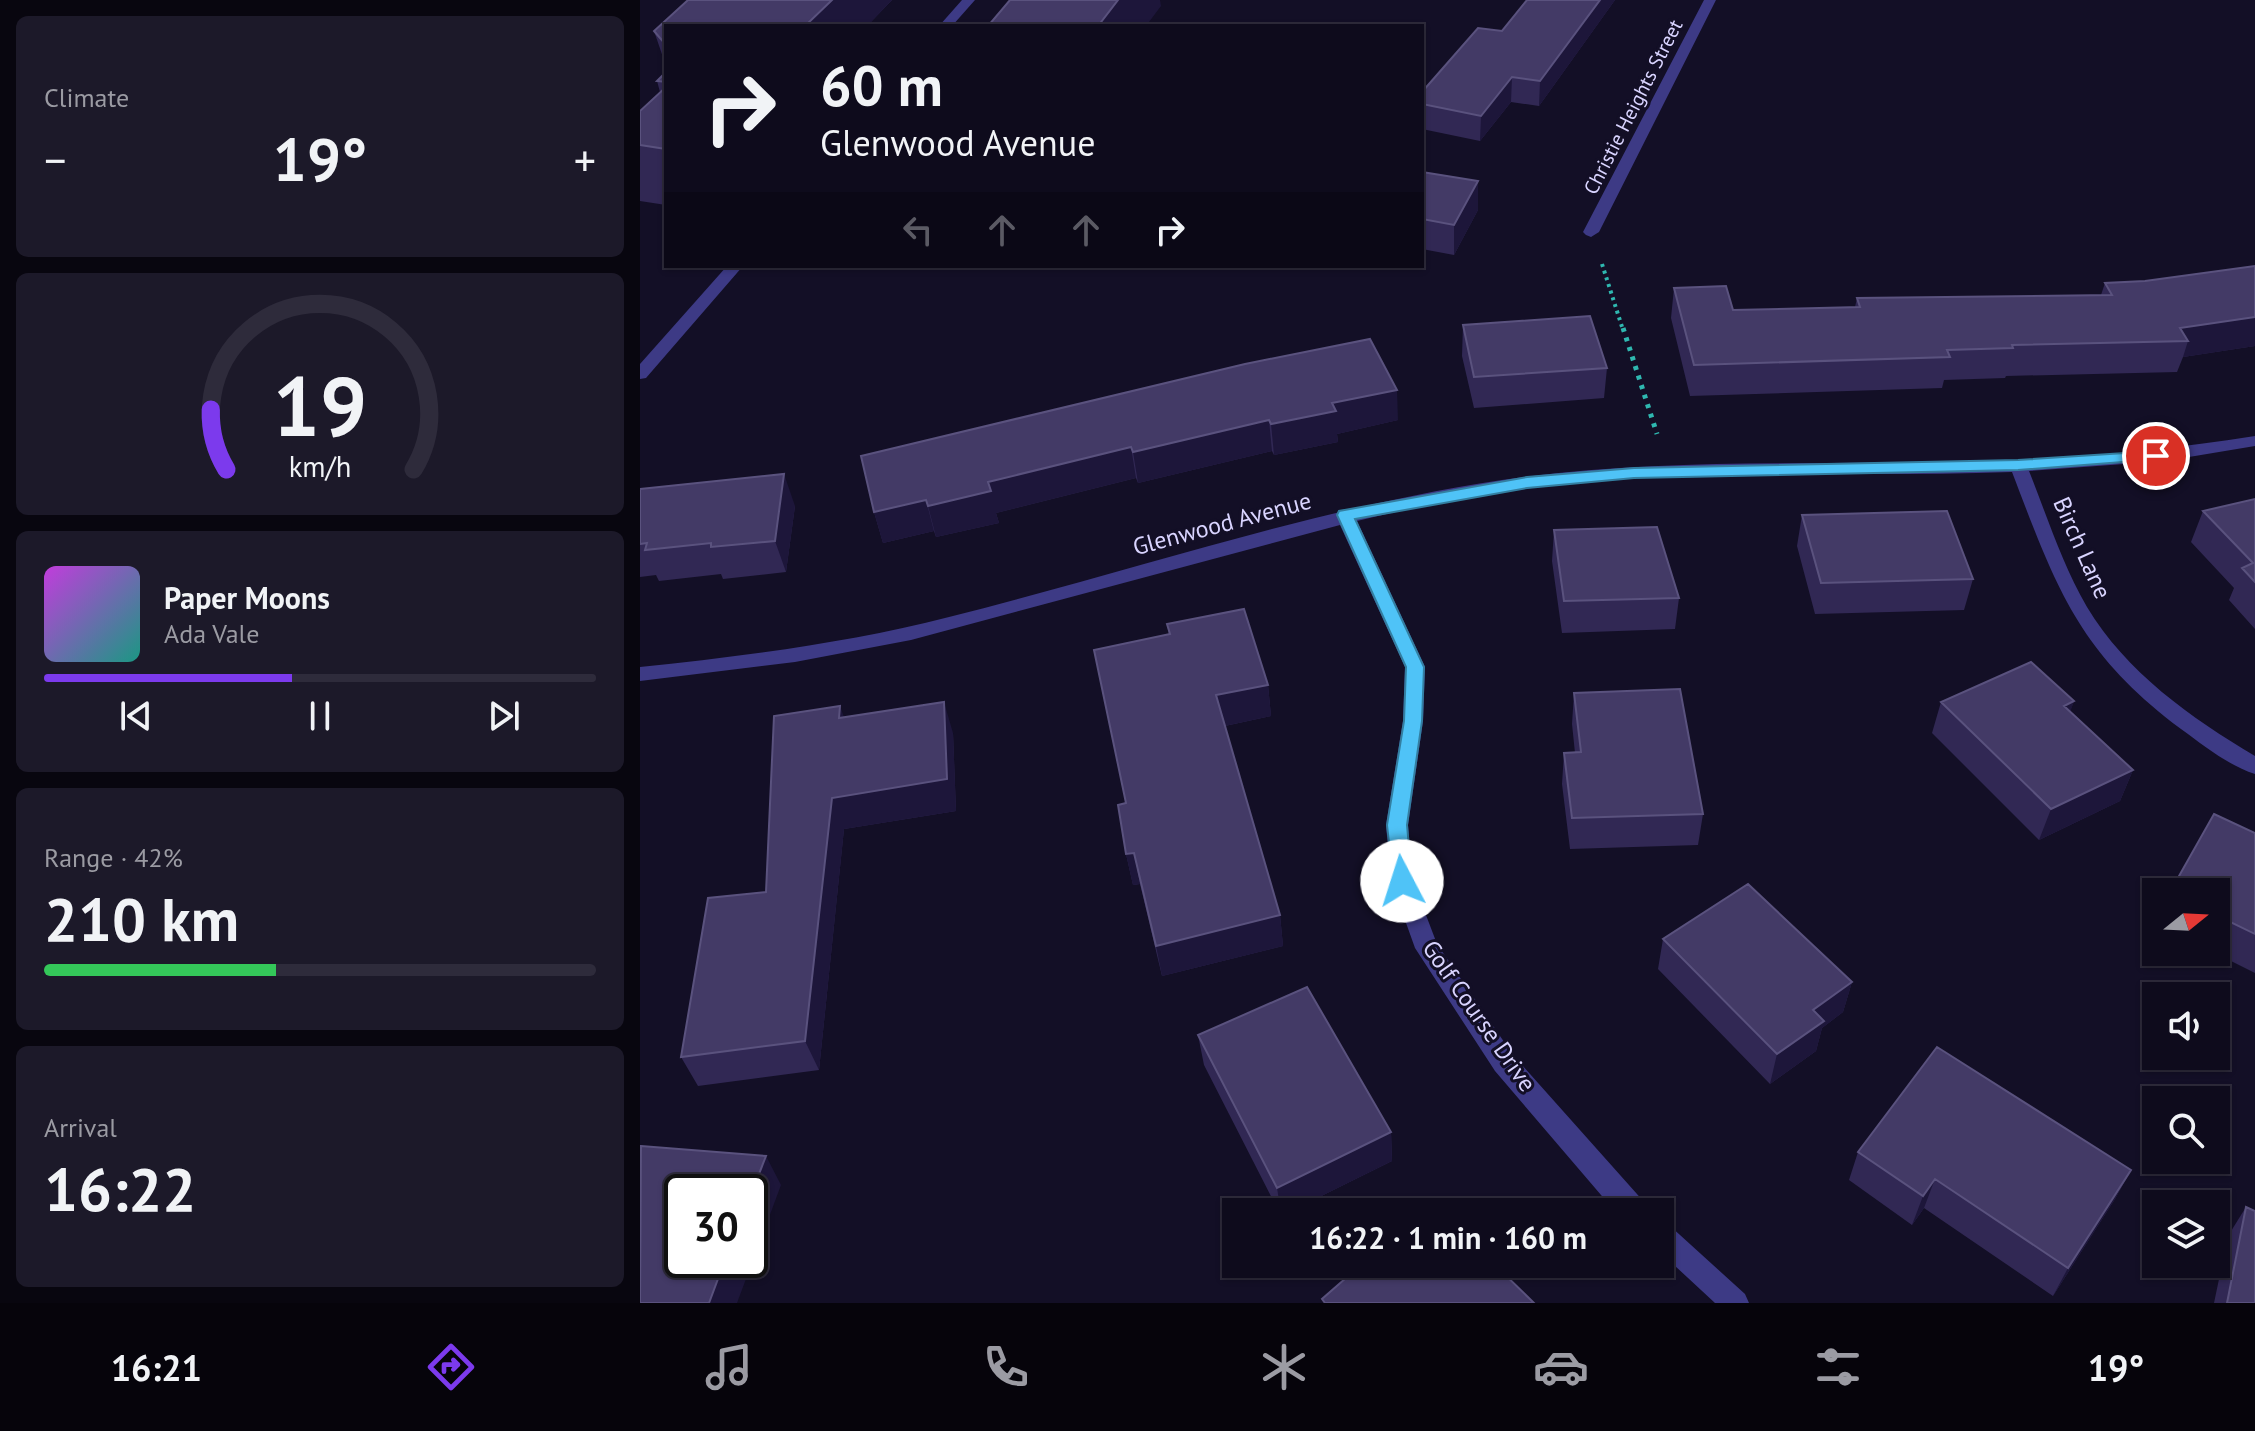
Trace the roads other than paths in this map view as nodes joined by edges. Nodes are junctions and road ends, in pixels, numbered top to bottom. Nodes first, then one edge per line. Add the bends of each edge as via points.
1 (969, 0) edge
2 (1710, 0) edge
3 (947, 24) edge
4 (1591, 232) road end
5 (733, 268) edge
6 (640, 374) edge
7 (2255, 441) edge
8 (2018, 465) junction
9 (1345, 515) junction
10 (640, 674) edge
11 (2255, 766) edge
12 (1624, 1198) edge
13 (1674, 1247) edge
14 (1735, 1303) edge

1 - 3 street
2 - 4 street, Christie Heights Street
5 - 6 street
7 - 8 street, Glenwood Avenue via 2130,459
8 - 9 street, Glenwood Avenue via 1670,473 1527,483
8 - 11 street, Birch Lane via 2063,581 2090,629 2135,681 2181,719
9 - 10 street, Glenwood Avenue via 944,625 805,654
9 - 12 street, Golf Course Drive via 1415,667 1413,721 1397,825 1402,881 1427,948 1504,1063
13 - 14 street

